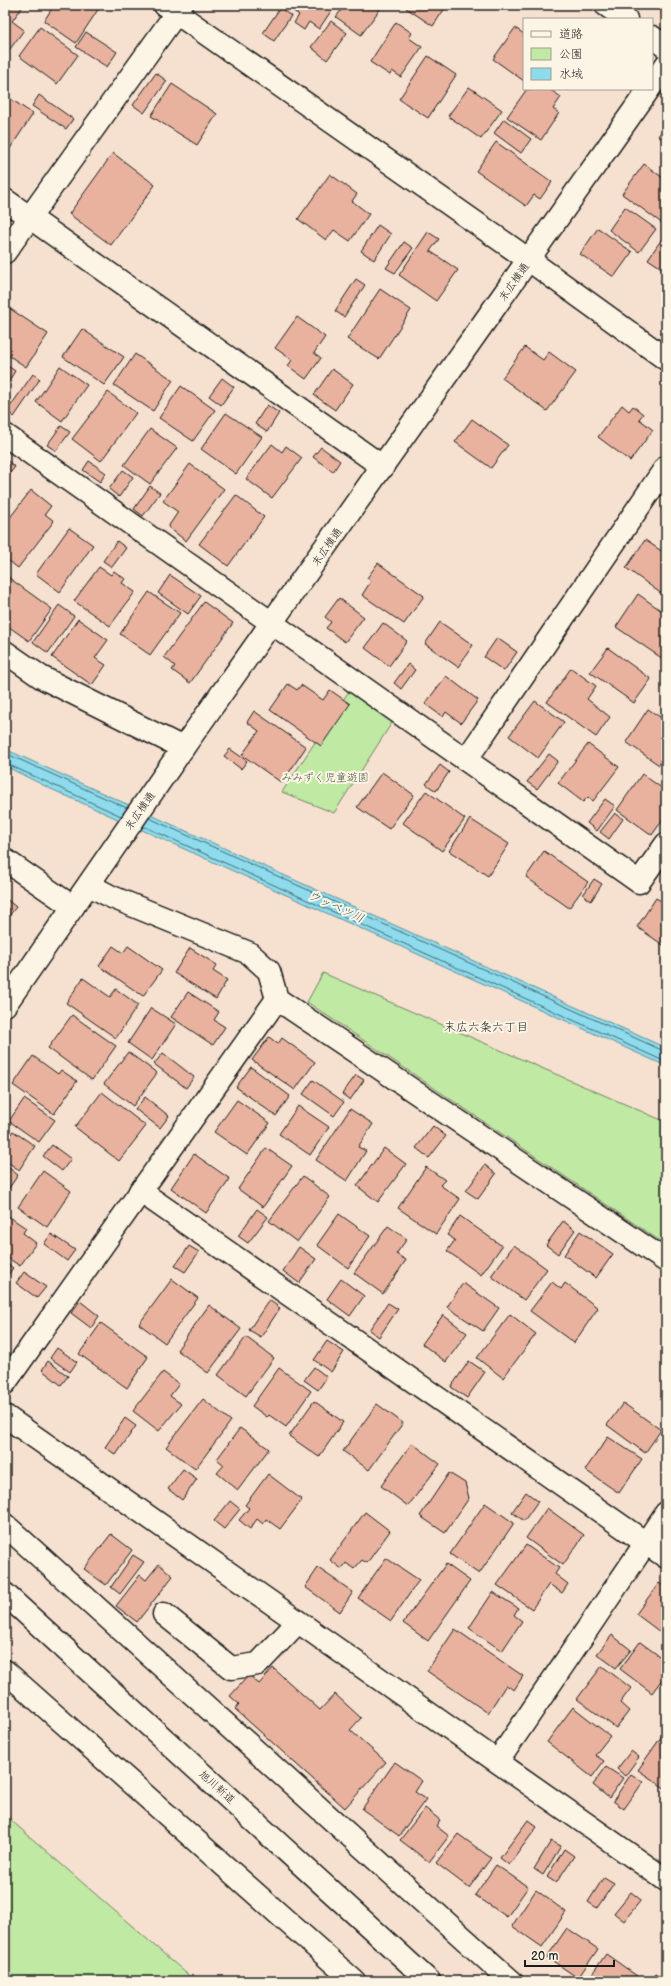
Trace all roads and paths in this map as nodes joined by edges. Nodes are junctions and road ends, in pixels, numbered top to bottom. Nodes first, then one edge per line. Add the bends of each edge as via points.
1 (606, 5) edge
2 (174, 8) edge
3 (625, 18) edge
4 (653, 38) edge
5 (666, 47) edge
6 (666, 65) edge
7 (653, 84) edge
8 (648, 90) edge
9 (5, 200) edge
10 (30, 217) junction
11 (5, 252) edge
12 (529, 260) junction
13 (666, 359) edge
14 (5, 435) edge
15 (383, 467) junction
16 (666, 467) edge
17 (273, 622) junction
18 (5, 652) edge
19 (183, 748) junction
20 (466, 760) junction
21 (666, 844) edge
22 (5, 860) edge
23 (95, 876) junction
24 (74, 907) junction
25 (277, 999) junction
26 (5, 1005) edge
27 (140, 1191) junction
28 (666, 1261) edge
29 (5, 1383) edge
30 (5, 1416) edge
31 (666, 1513) edge
32 (5, 1525) edge
33 (645, 1543) junction
34 (666, 1557) edge
35 (5, 1594) edge
36 (164, 1614) dead end
37 (298, 1622) junction
38 (5, 1670) edge
39 (498, 1761) junction
40 (666, 1880) edge
41 (354, 1981) edge
42 (429, 1981) edge
43 (511, 1981) edge

1 - 3 main road
2 - 10 main road
2 - 12 main road
4 - 5 main road
6 - 7 main road
8 - 12 main road, 末広横通
9 - 10 main road
10 - 11 main road
10 - 15 main road
12 - 13 main road
12 - 15 main road, 末広横通
14 - 17 main road
15 - 17 main road, 末広横通
16 - 20 main road
17 - 19 main road, 末広横通
17 - 20 main road
18 - 19 main road via 41,677
19 - 23 main road, 末広横通
20 - 21 main road via 639,882
22 - 24 main road
23 - 24 main road, 末広横通
23 - 25 main road via 112,896 249,953 270,971
24 - 26 main road, 末広横通
25 - 27 main road
25 - 28 main road
27 - 29 main road
27 - 33 main road
30 - 37 main road
31 - 33 main road
32 - 43 main road
33 - 34 main road
33 - 39 main road
35 - 42 main road, 旭川新道
36 - 37 main road via 231,1668 258,1664
37 - 39 main road
38 - 41 main road
39 - 40 main road

